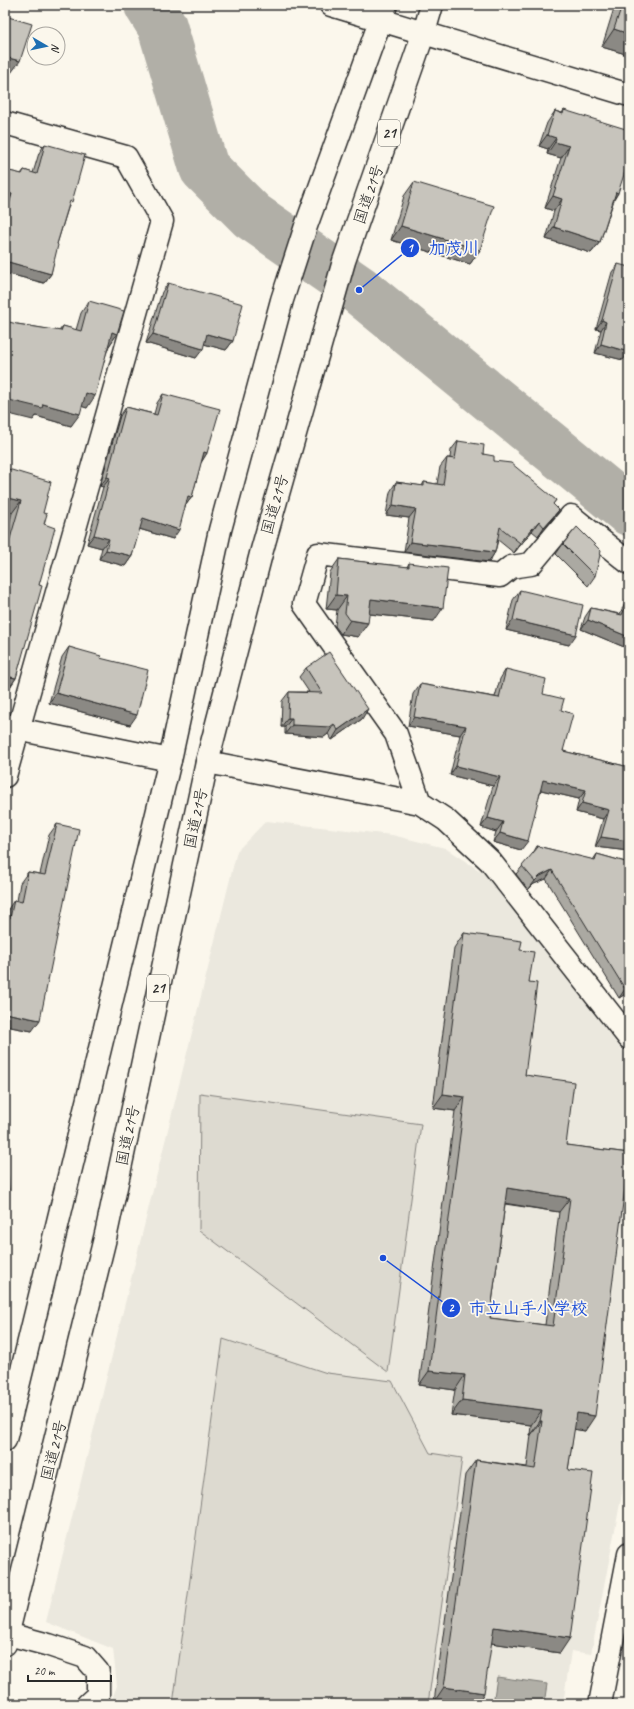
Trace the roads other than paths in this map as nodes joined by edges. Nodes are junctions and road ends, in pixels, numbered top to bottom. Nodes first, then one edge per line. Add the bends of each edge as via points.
1 (331, 5) edge
2 (432, 5) edge
3 (384, 13) edge
4 (424, 32) junction
5 (629, 95) edge
6 (5, 123) edge
7 (629, 563) edge
8 (11, 727) edge
9 (170, 760) junction
10 (207, 762) junction
11 (5, 776) edge
12 (420, 803) junction
13 (629, 1038) edge
14 (5, 1440) edge
15 (629, 1554) edge
16 (6, 1639) edge
17 (88, 1704) edge
18 (600, 1704) edge

1 - 3 main road
2 - 4 main road, 国道21号 / 21
3 - 4 main road
3 - 9 main road via 306,226 282,300 220,530
4 - 5 main road
4 - 10 main road, 国道21号 / 21 via 344,261 262,550
6 - 8 main road via 126,157 162,220
7 - 12 main road via 571,516 531,564 510,567 500,576 318,554 304,604 396,734
8 - 9 main road
8 - 11 main road
9 - 14 main road
10 - 12 main road
10 - 16 main road, 国道21号 / 21 via 106,1234
12 - 13 main road via 446,820 490,860
15 - 18 main road
16 - 17 main road via 49,1645 85,1657 98,1672 98,1695

